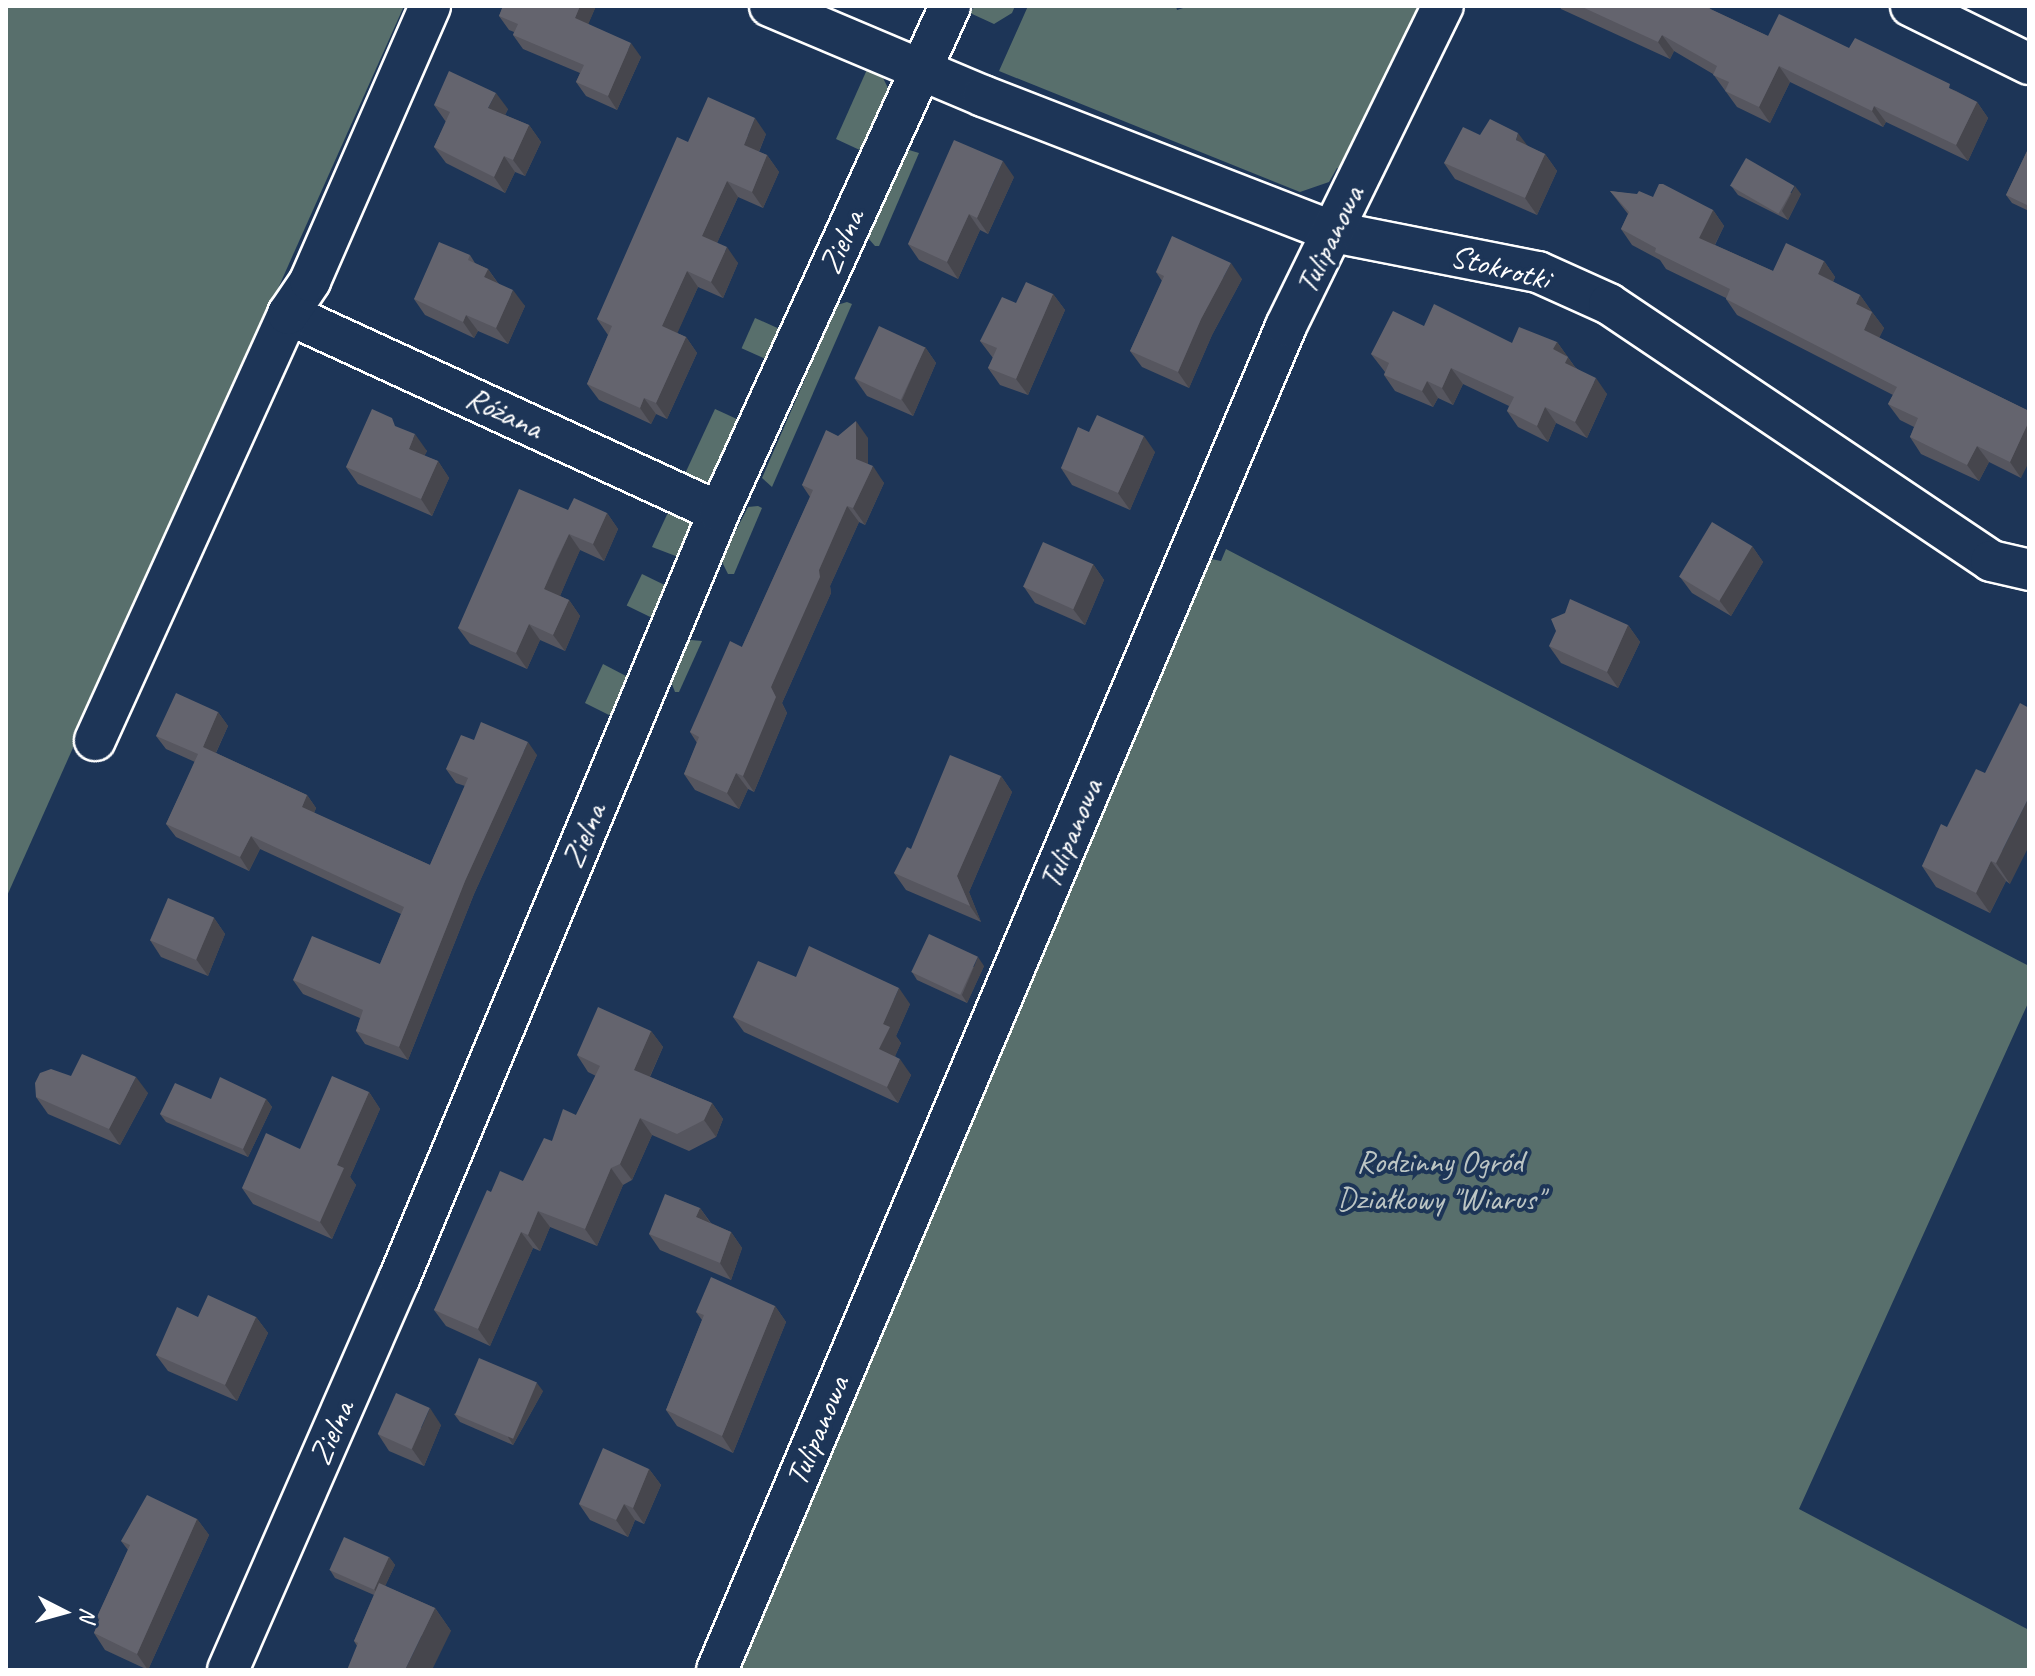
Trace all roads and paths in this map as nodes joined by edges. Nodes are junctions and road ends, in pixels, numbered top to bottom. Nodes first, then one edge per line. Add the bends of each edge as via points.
1 (430, 6) edge
2 (770, 6) edge
3 (950, 6) edge
4 (1443, 6) edge
5 (1911, 6) edge
6 (2029, 64) edge
7 (921, 69) junction
8 (1334, 232) junction
9 (288, 314) junction
10 (719, 512) junction
11 (2029, 570) edge
12 (95, 740) dead end
13 (228, 1670) edge
14 (717, 1670) edge

1 - 9 street via 310,281
2 - 7 street, Stokrotki
3 - 7 street, Zielna
4 - 8 street, Tulipanowa
5 - 6 street
7 - 8 street, Stokrotki
7 - 10 street, Zielna
8 - 11 street, Stokrotki via 1538,272 1609,304 1991,561
8 - 14 street, Tulipanowa via 1286,326
9 - 10 street, Różana
9 - 12 street
10 - 13 street, Zielna via 405,1265

